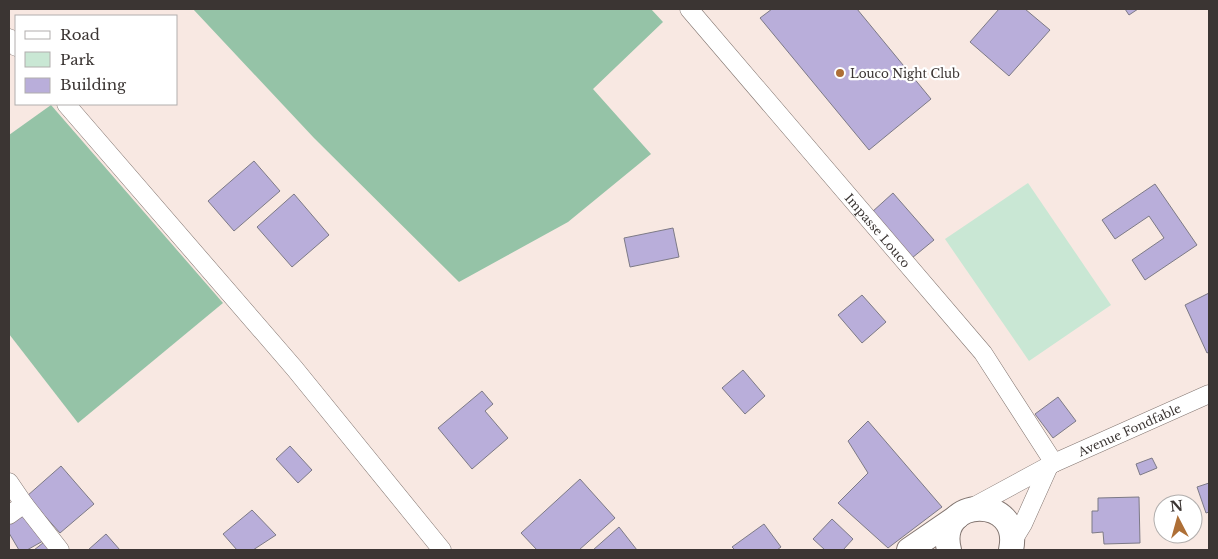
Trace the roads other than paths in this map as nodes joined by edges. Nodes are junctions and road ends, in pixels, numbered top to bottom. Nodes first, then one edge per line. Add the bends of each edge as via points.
1 (689, 9) edge
2 (67, 105) edge
3 (1209, 394) edge
4 (1052, 464) junction
5 (9, 482) edge
6 (24, 504) junction
7 (9, 515) edge
8 (960, 515) junction
9 (1011, 546) edge
10 (60, 550) edge
11 (442, 550) edge
12 (909, 550) edge
13 (949, 550) edge

1 - 4 street, Impasse Louco via 983,354
2 - 11 street via 295,369
3 - 4 street, Avenue Fondfable
4 - 8 street, Avenue Fondfable
4 - 9 street
5 - 6 street
6 - 7 street
6 - 10 street
8 - 9 street via 981,508 998,514 1011,531
8 - 12 street
8 - 13 street via 951,524 947,543

